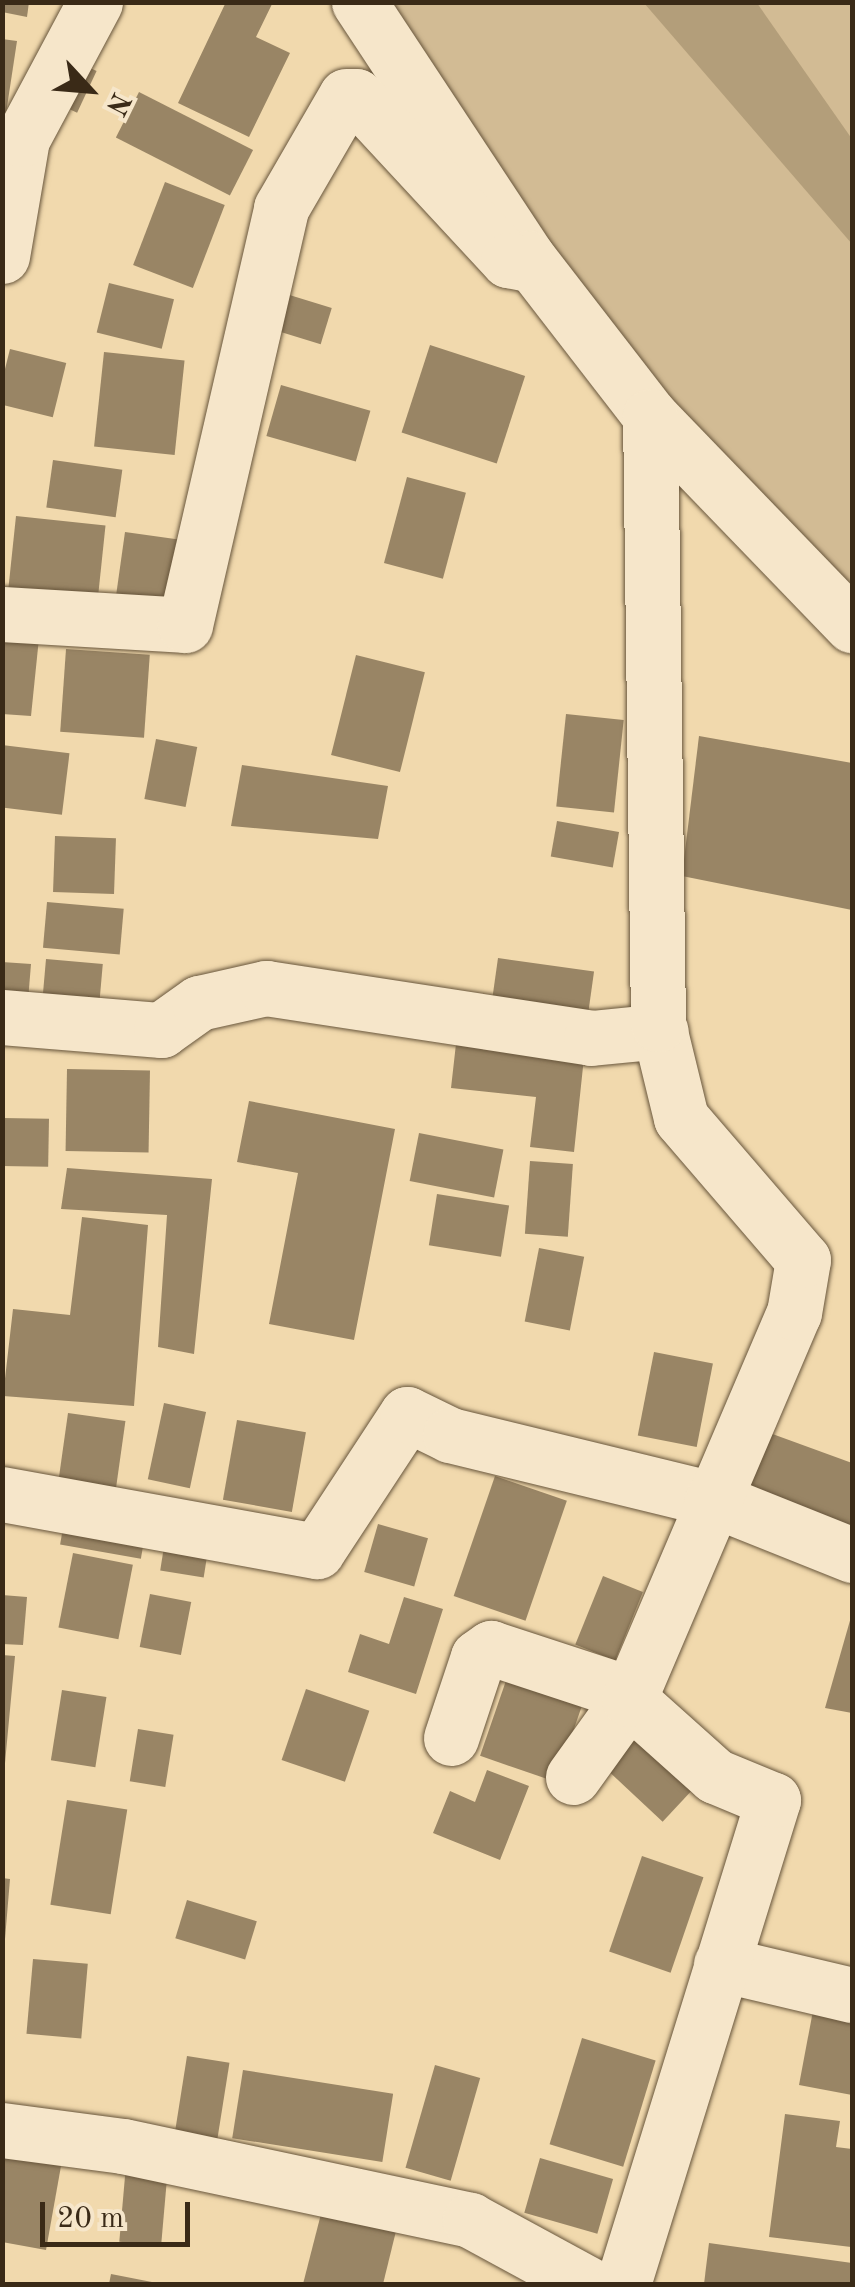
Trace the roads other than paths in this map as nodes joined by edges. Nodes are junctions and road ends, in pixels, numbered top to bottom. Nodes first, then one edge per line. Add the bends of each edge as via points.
1 (95, 2) edge
2 (359, 2) edge
3 (2, 256) edge
4 (533, 264) junction
5 (650, 416) junction
6 (2, 614) edge
7 (852, 624) edge
8 (2, 1017) edge
9 (660, 1031) junction
10 (2, 1494) edge
11 (712, 1499) junction
12 (852, 1555) edge
13 (630, 1696) junction
14 (451, 1738) dead end
15 (573, 1778) dead end
16 (721, 1964) junction
17 (852, 1995) edge
18 (2, 2130) edge
19 (588, 2284) edge
20 (623, 2284) edge

1 - 3 street via 22,140
2 - 4 street
4 - 5 street
4 - 6 street via 508,260 356,96 346,96 282,208 185,624
5 - 7 street
5 - 9 street
8 - 9 street via 161,1030 199,1004 266,988 591,1038
9 - 11 street via 681,1118 803,1260 794,1313
10 - 11 street via 318,1551 407,1414 450,1435
11 - 12 street
11 - 13 street
13 - 14 street via 491,1648 478,1657
13 - 15 street
13 - 16 street via 715,1776 774,1800
16 - 17 street
16 - 20 street
18 - 19 street via 123,2146 470,2220

